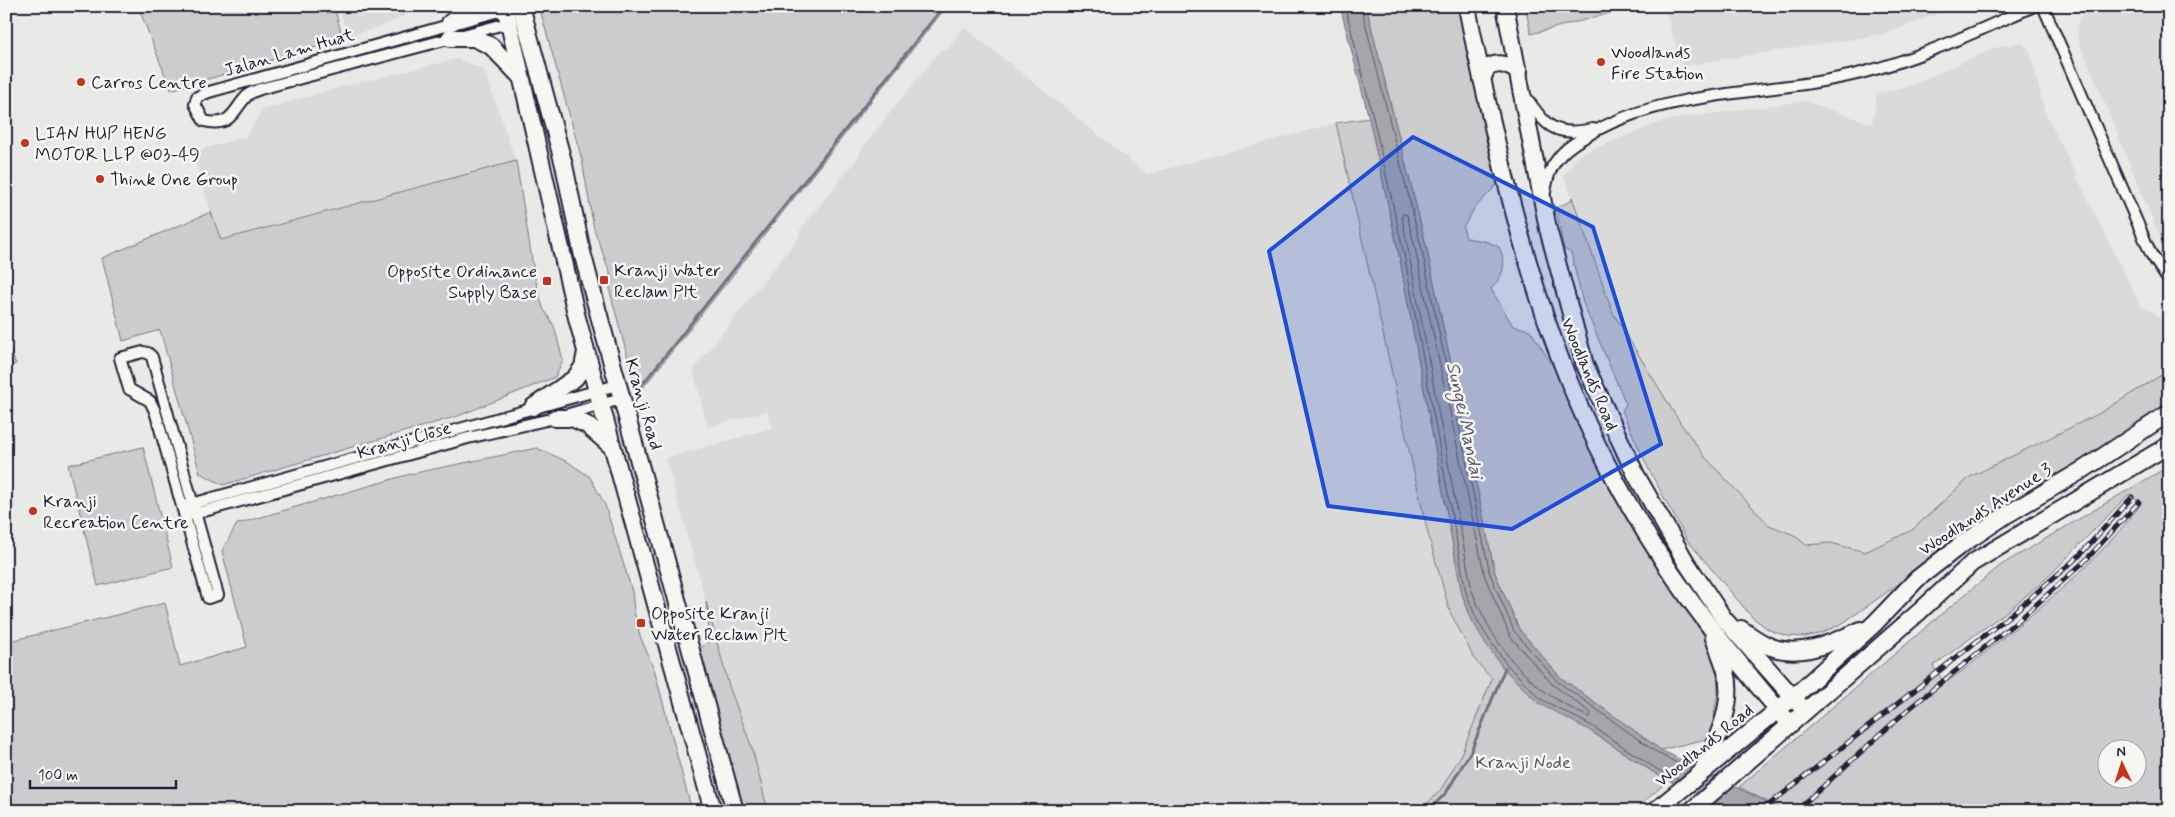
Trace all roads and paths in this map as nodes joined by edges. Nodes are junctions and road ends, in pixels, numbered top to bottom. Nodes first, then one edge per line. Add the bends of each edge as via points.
1 (473, 6) edge
2 (1467, 6) edge
3 (1505, 6) edge
4 (2034, 6) edge
5 (2043, 6) edge
6 (513, 11) edge
7 (450, 31) junction
8 (1519, 72) junction
9 (521, 77) junction
10 (1482, 79) junction
11 (1523, 92) junction
12 (1599, 128) junction
13 (564, 165) junction
14 (544, 175) junction
15 (1543, 201) junction
16 (2169, 282) edge
17 (586, 352) junction
18 (619, 392) junction
19 (599, 397) junction
20 (533, 407) junction
21 (2169, 413) edge
22 (555, 418) junction
23 (2169, 445) edge
24 (611, 446) junction
25 (195, 508) junction
26 (183, 511) junction
27 (1717, 623) junction
28 (1874, 624) junction
29 (1793, 697) junction
30 (1778, 710) junction
31 (1805, 711) junction
32 (1790, 724) junction
33 (1702, 773) junction
34 (713, 811) edge
35 (734, 811) edge
36 (1655, 811) edge
37 (1691, 811) edge

1 - 7 main road
2 - 10 main road, Woodlands Road
3 - 8 main road, Woodlands Road
4 - 12 street via 1934,50 1880,68 1831,80 1676,102
5 - 16 street via 2151,254
6 - 7 street, Jalan Lam Huat
6 - 7 street, Jalan Lam Huat
6 - 9 main road
6 - 13 main road, Kranji Road
7 - 7 street, Jalan Lam Huat via 260,89 250,94 234,115 219,122 204,122 195,104 197,97 209,92
7 - 9 main road via 491,46
8 - 10 main road via 1498,64 1488,68
8 - 11 main road, Woodlands Road
9 - 14 main road
10 - 27 main road, Woodlands Road via 1520,238 1557,354 1617,483 1660,554
11 - 12 street via 1536,112 1553,128 1572,133
11 - 15 main road, Woodlands Road
12 - 15 street via 1575,142 1556,160 1549,172
13 - 14 main road
13 - 18 main road, Kranji Road via 582,252
14 - 17 main road
15 - 27 main road, Woodlands Road via 1585,366 1636,475
17 - 19 main road
17 - 20 main road via 583,368 575,378
18 - 19 street, Kranji Close
18 - 19 street, Kranji Close
18 - 35 main road, Kranji Road
19 - 20 street, Kranji Close
19 - 22 street, Kranji Close
19 - 24 main road
20 - 25 street, Kranji Close
21 - 28 main road, Woodlands Avenue 3 via 1958,547 1918,579
22 - 24 main road via 572,418 587,425
22 - 25 street, Kranji Close
23 - 31 main road via 1972,563
24 - 34 main road
25 - 26 street, Kranji Close
25 - 26 street via 218,595 208,598
25 - 26 street via 152,357 143,352 120,358 129,389 150,401 155,411
27 - 28 main road via 1760,642 1790,650 1826,644
27 - 29 main road, Woodlands Road
27 - 30 main road, Woodlands Road
27 - 33 main road via 1728,701 1720,731
28 - 29 main road, Woodlands Avenue 3
29 - 30 main road, Woodlands Road
29 - 31 main road, Woodlands Road
30 - 32 main road, Woodlands Road
30 - 33 main road, Woodlands Road
31 - 32 main road
32 - 37 main road
33 - 36 main road, Woodlands Road

